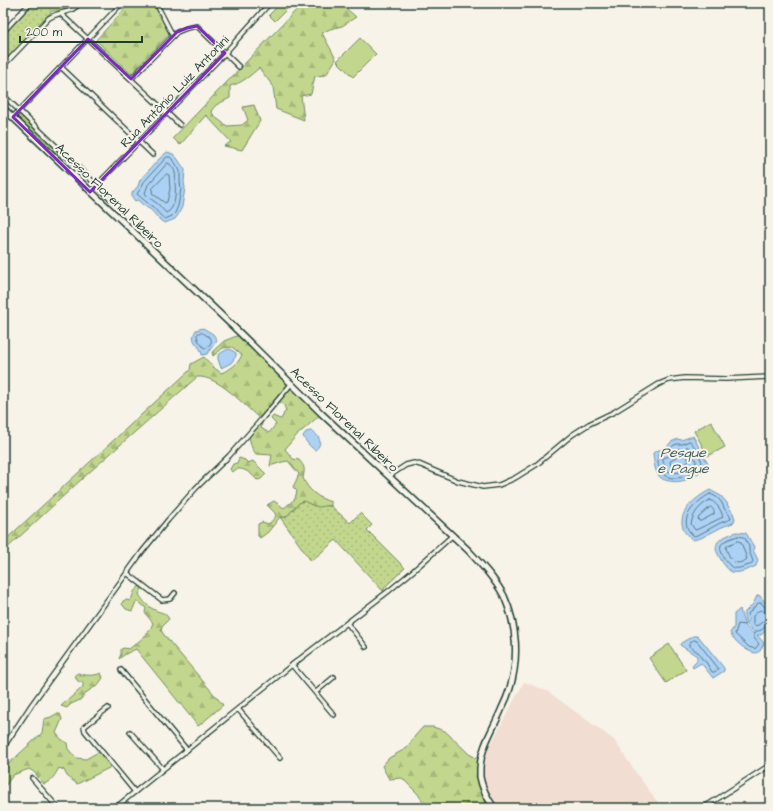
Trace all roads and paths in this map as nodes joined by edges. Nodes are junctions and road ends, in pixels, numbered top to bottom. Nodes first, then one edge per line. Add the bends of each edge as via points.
1 (30, 3) edge
2 (80, 3) edge
3 (122, 3) edge
4 (156, 3) edge
5 (270, 3) edge
6 (61, 14) junction
7 (3, 32) edge
8 (173, 36) junction
9 (88, 39) junction
10 (225, 53) junction
11 (3, 66) edge
12 (61, 67) junction
13 (239, 67) dead end
14 (131, 79) junction
15 (3, 95) edge
16 (3, 108) edge
17 (20, 110) junction
18 (167, 113) junction
19 (13, 117) junction
20 (180, 125) dead end
21 (139, 142) junction
22 (153, 155) dead end
23 (96, 186) junction
24 (90, 192) junction
25 (111, 199) dead end
26 (770, 377) edge
27 (292, 383) junction
28 (389, 476) junction
29 (453, 535) junction
30 (127, 573) junction
31 (175, 593) dead end
32 (347, 623) junction
33 (366, 647) dead end
34 (292, 665) junction
35 (121, 670) dead end
36 (334, 677) dead end
37 (316, 692) junction
38 (108, 708) dead end
39 (238, 710) junction
40 (334, 715) dead end
41 (130, 732) dead end
42 (3, 748) edge
43 (187, 750) junction
44 (280, 758) dead end
45 (770, 765) edge
46 (163, 769) junction
47 (32, 778) dead end
48 (135, 792) junction
49 (58, 808) edge
50 (115, 808) edge
51 (494, 808) edge
52 (703, 808) edge

1 - 7 street
2 - 6 street via 72,10
3 - 9 street
4 - 8 street
5 - 10 street, Rua Antônio Luiz Antonini
6 - 9 street
6 - 11 street via 49,18
8 - 10 street via 177,32 197,26
8 - 14 street
9 - 12 street
9 - 14 street
10 - 13 street
10 - 18 street, Rua Antônio Luiz Antonini
12 - 17 street
12 - 21 street
14 - 18 street
15 - 17 street, Acesso Florenal Ribeiro
16 - 19 street, Acesso Florenal Ribeiro
17 - 19 street
17 - 23 street, Acesso Florenal Ribeiro
18 - 20 street
18 - 21 street, Rua Antônio Luiz Antonini
19 - 24 street, Acesso Florenal Ribeiro
21 - 22 street
21 - 23 street, Rua Antônio Luiz Antonini
23 - 24 street, Rua Antônio Luiz Antonini
23 - 25 street, Acesso Florenal Ribeiro
24 - 27 street, Acesso Florenal Ribeiro
26 - 28 street via 669,380 589,424 536,465 499,485 483,487 458,481 414,463
27 - 28 street, Acesso Florenal Ribeiro
27 - 30 street via 243,441 168,520
28 - 29 street, Acesso Florenal Ribeiro
29 - 32 street via 413,571
29 - 51 street, Acesso Florenal Ribeiro via 490,575 503,594 516,640 515,667 510,688 481,758 480,777
30 - 31 street via 162,600 170,599
30 - 42 street
32 - 33 street
32 - 34 street
34 - 37 street
34 - 39 street
35 - 43 street
36 - 37 street
37 - 40 street
38 - 48 street via 84,728
39 - 43 street
39 - 44 street
41 - 46 street
43 - 46 street
45 - 52 street
46 - 48 street
47 - 49 street
48 - 50 street

